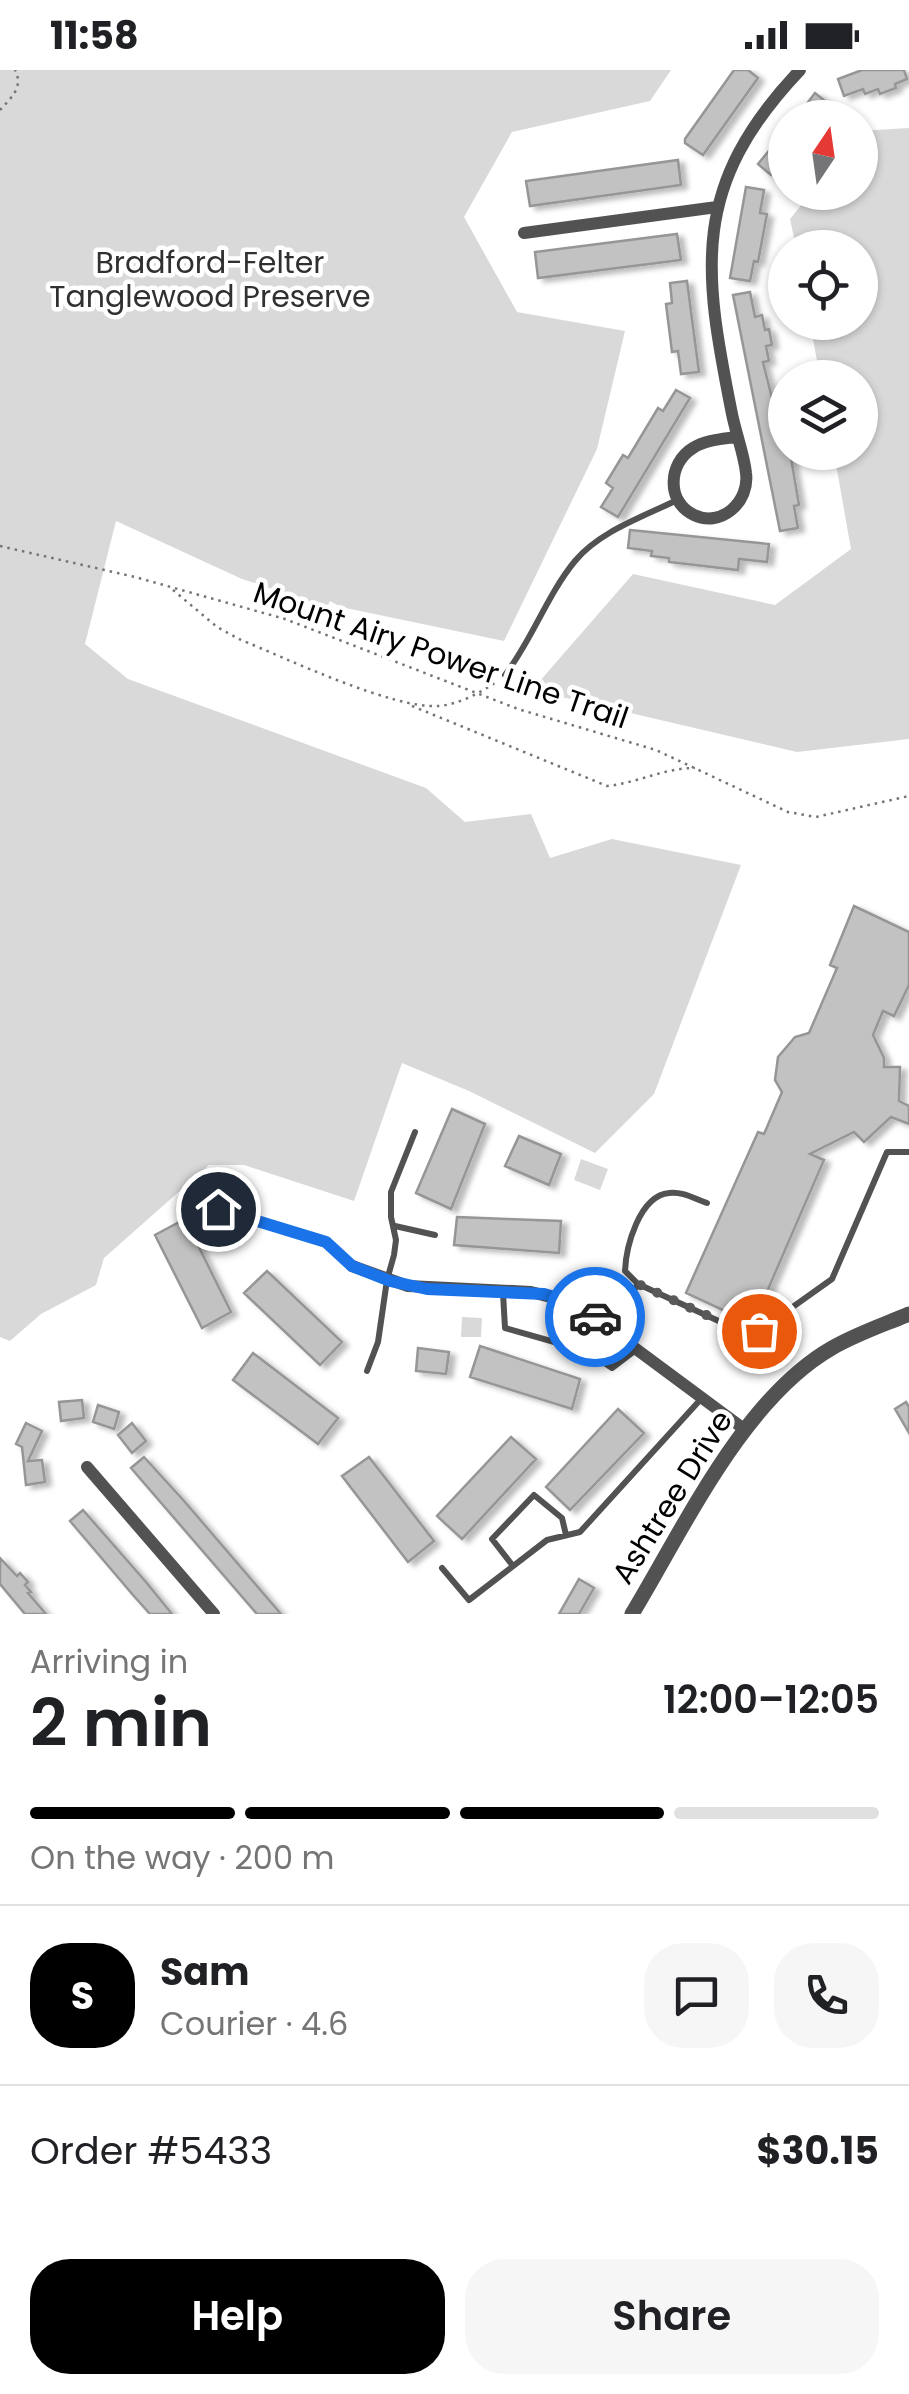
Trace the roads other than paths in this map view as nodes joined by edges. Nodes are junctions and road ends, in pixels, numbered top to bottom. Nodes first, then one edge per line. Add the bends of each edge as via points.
1 (800, 70) edge
2 (717, 207) junction
3 (524, 233) dead end
4 (736, 436) junction
5 (677, 500) junction
6 (505, 676) road end
7 (415, 1132) dead end
8 (909, 1152) edge
9 (708, 1202) dead end
10 (218, 1209) dead end
11 (395, 1226) junction
12 (435, 1235) dead end
13 (352, 1266) joint
14 (386, 1280) junction
15 (638, 1284) junction
16 (503, 1292) junction
17 (909, 1314) edge
18 (608, 1327) junction
19 (637, 1349) junction
20 (367, 1371) dead end
21 (702, 1398) junction
22 (744, 1429) junction
23 (86, 1468) dead end
24 (566, 1535) junction
25 (512, 1566) junction
26 (442, 1568) dead end
27 (214, 1614) edge
28 (632, 1614) edge

1 - 2 street via 750,131
2 - 3 street
2 - 4 street via 710,282
4 - 5 street via 685,453 675,465
4 - 5 street via 747,476 737,506 704,520
5 - 6 lane via 597,541 576,561
7 - 11 lane via 391,1192
8 - 15 lane via 887,1152 832,1279 759,1331 748,1334
9 - 15 lane via 677,1192 650,1201 626,1250 625,1271
10 - 13 lane via 326,1242
11 - 12 lane
11 - 14 lane
13 - 14 street
14 - 16 street
14 - 20 lane via 383,1320
15 - 18 lane
16 - 18 street via 556,1296
16 - 19 lane via 505,1328 586,1351 612,1368
17 - 22 street, Ashtree Drive via 831,1348 773,1395
18 - 19 street
19 - 21 street
21 - 22 street
21 - 24 lane via 580,1532
22 - 28 street, Ashtree Drive
23 - 27 street
24 - 25 lane via 547,1540
24 - 25 lane via 562,1518 534,1494 492,1539
25 - 26 lane via 468,1600

